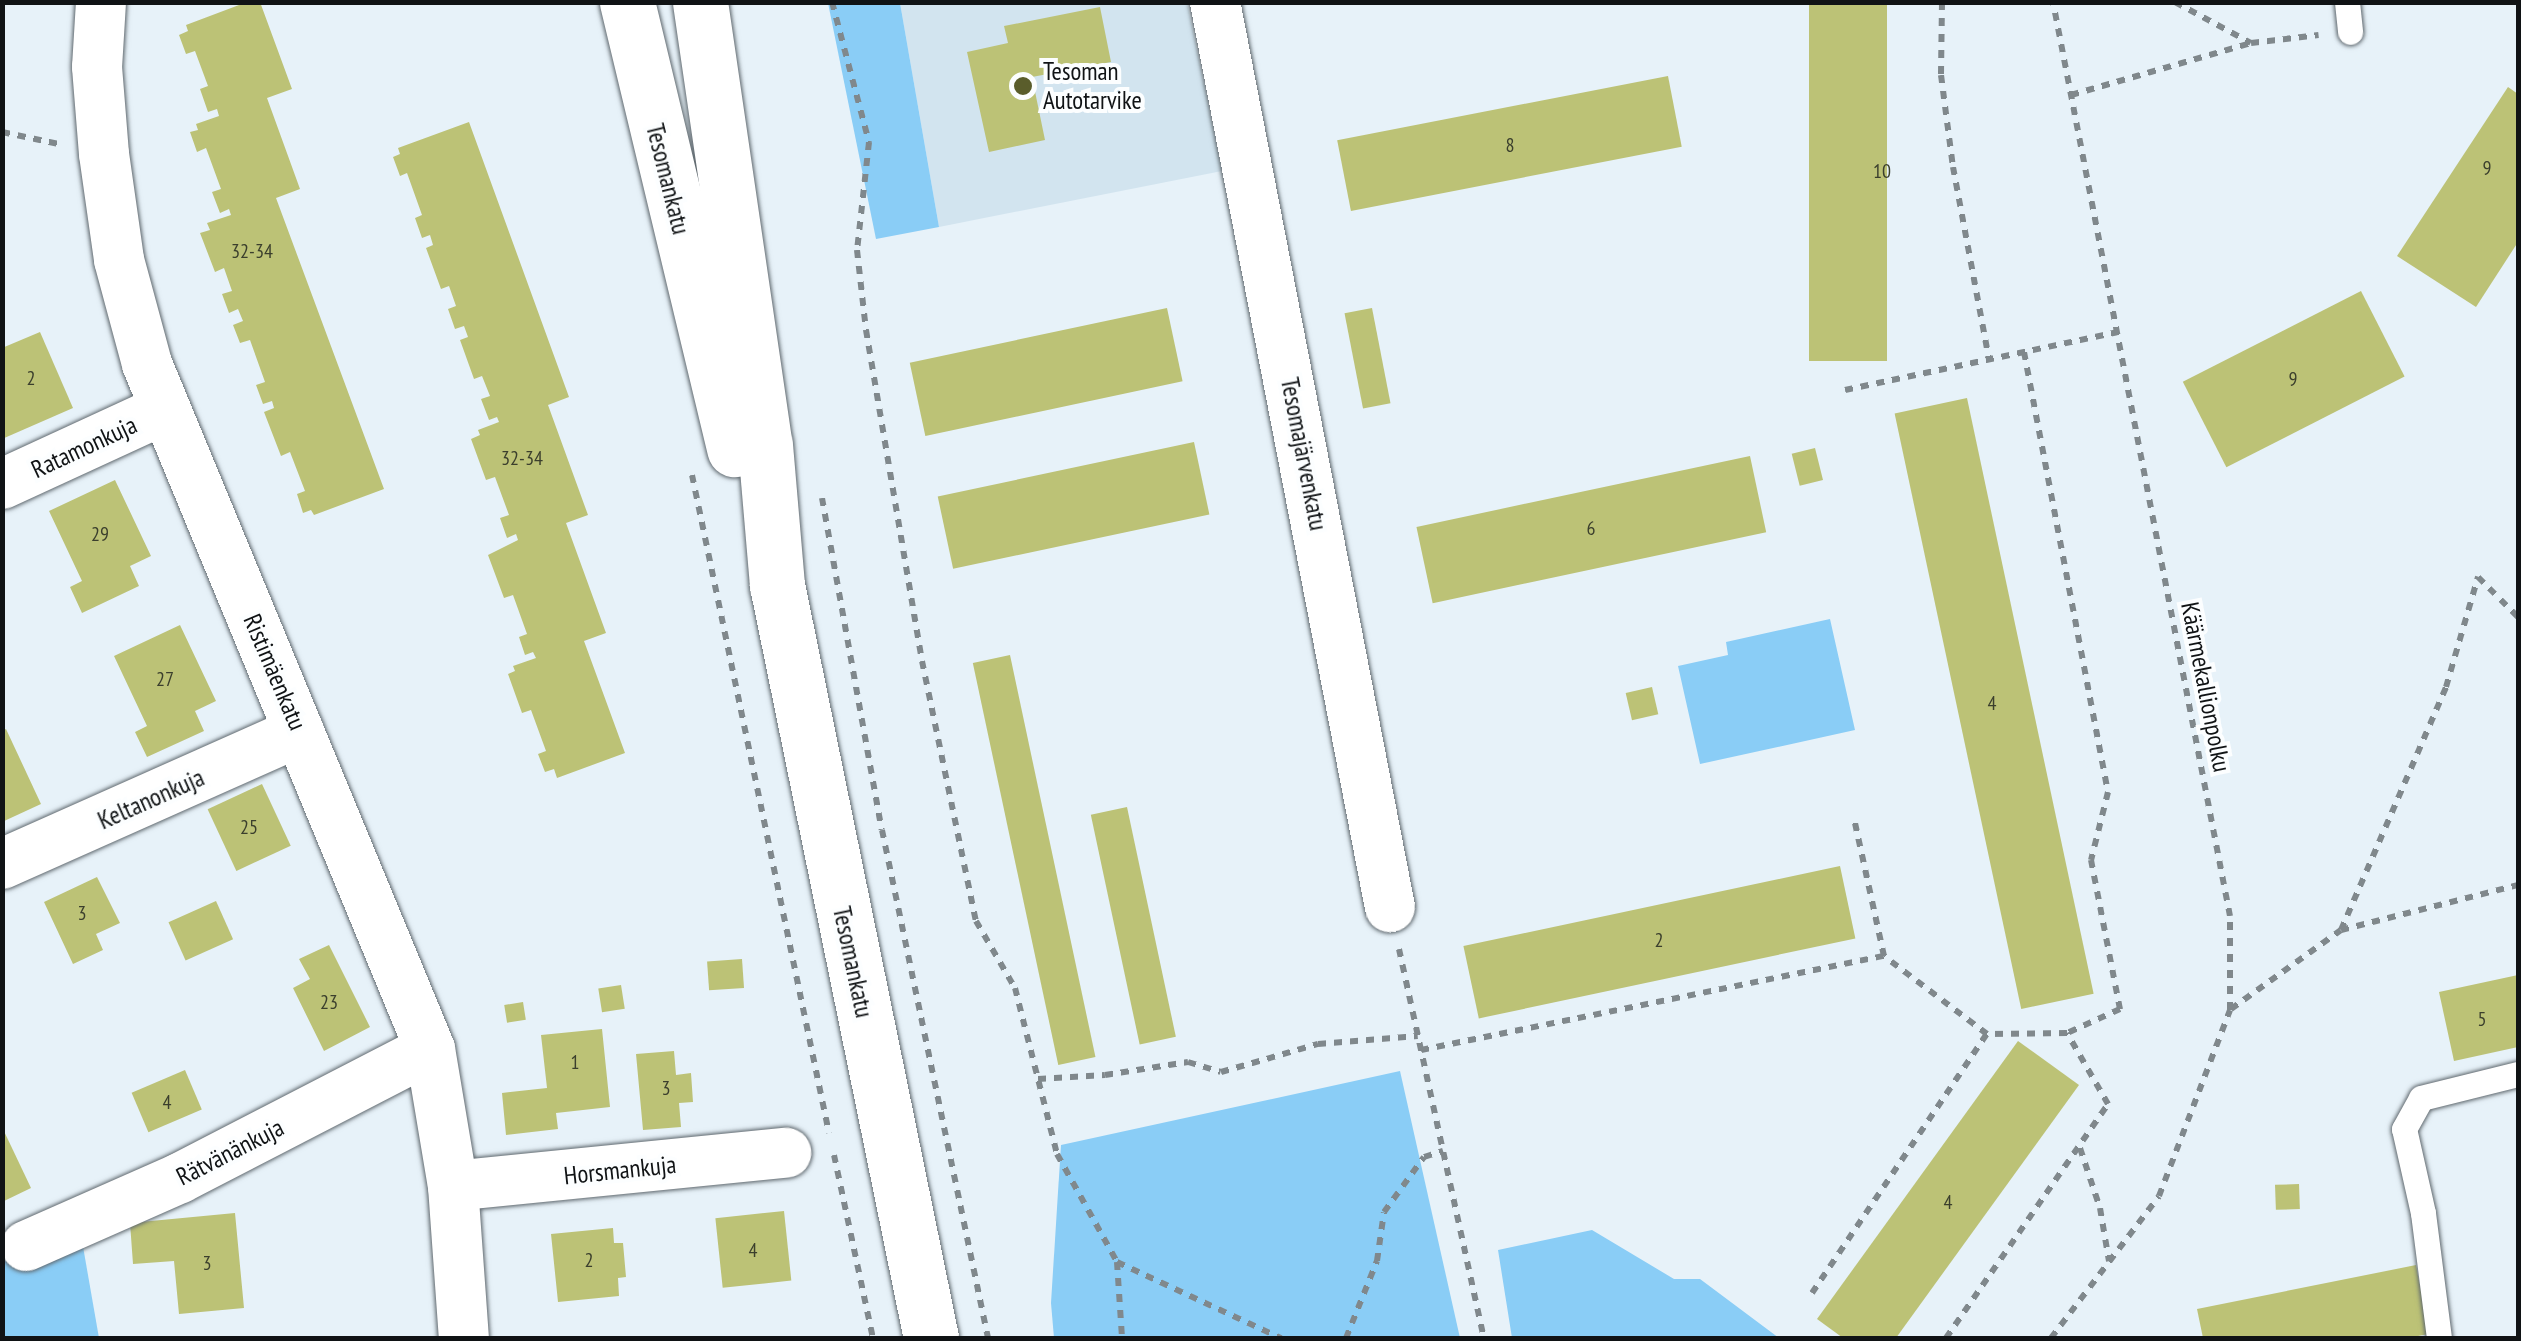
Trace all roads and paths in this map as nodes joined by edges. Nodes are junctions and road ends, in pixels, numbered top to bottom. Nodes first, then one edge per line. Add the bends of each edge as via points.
1 (101, 2) edge
2 (627, 2) edge
3 (700, 2) edge
4 (832, 2) edge
5 (1215, 2) edge
6 (1942, 2) edge
7 (2053, 2) edge
8 (2175, 2) edge
9 (2347, 2) edge
10 (2350, 32) joint
11 (2251, 43) junction
12 (2071, 95) junction
13 (2117, 332) junction
14 (2024, 352) junction
15 (1988, 360) junction
16 (1845, 390) dead end
17 (165, 409) junction
18 (691, 470) dead end
19 (819, 483) dead end
20 (2, 484) edge
21 (777, 586) junction
22 (2518, 616) edge
23 (300, 732) junction
24 (1854, 818) dead end
25 (2, 864) edge
26 (2518, 885) edge
27 (1390, 906) joint
28 (2341, 930) junction
29 (1884, 956) junction
30 (2230, 1010) junction
31 (2066, 1033) junction
32 (1987, 1034) junction
33 (1418, 1036) junction
34 (430, 1049) junction
35 (1421, 1050) junction
36 (2518, 1074) edge
37 (1038, 1079) junction
38 (2079, 1146) junction
39 (1443, 1151) junction
40 (786, 1153) dead end
41 (454, 1186) junction
42 (26, 1246) dead end
43 (1117, 1262) junction
44 (2109, 1262) junction
45 (1812, 1293) dead end
46 (1269, 1337) edge
47 (464, 1338) edge
48 (873, 1338) edge
49 (931, 1338) edge
50 (988, 1338) edge
51 (1122, 1338) edge
52 (1282, 1338) edge
53 (1346, 1338) edge
54 (1484, 1338) edge
55 (1946, 1338) edge
56 (2050, 1338) edge
57 (2439, 1338) edge

1 - 17 street, Ristimäenkatu via 97,67 118,260
2 - 21 main road, Tesomankatu via 738,466
3 - 21 main road, Tesomankatu via 766,445
4 - 37 path via 869,142 857,250 922,661 976,921 1015,988
5 - 27 street, Tesomajärvenkatu
6 - 15 path via 1941,75 1952,167
7 - 12 path, Käärmekallionpolku
8 - 11 path
9 - 10 lane
10 - 11 path
11 - 12 path
12 - 13 path, Käärmekallionpolku
13 - 14 path
13 - 30 path, Käärmekallionpolku via 2230,916
14 - 15 path
14 - 31 path via 2108,792 2091,860 2120,1009
15 - 16 path
17 - 20 street, Ratamonkuja
17 - 23 street, Ristimäenkatu
18 - 48 path
19 - 50 path via 882,830
21 - 49 main road, Tesomankatu
22 - 28 path via 2478,577 2446,687
23 - 25 street, Keltanonkuja
23 - 34 street, Ristimäenkatu
24 - 29 path
26 - 28 path
27 - 33 path
28 - 30 path
29 - 32 path
29 - 35 path
30 - 44 path, Käärmekallionpolku via 2159,1196
31 - 32 path
31 - 38 path via 2108,1104
32 - 45 path
33 - 35 path
33 - 37 path via 1318,1044 1221,1072 1188,1062
34 - 41 street, Ristimäenkatu
34 - 42 street, Rätvänänkuja via 180,1178
35 - 39 path
36 - 57 lane via 2421,1098 2404,1129
37 - 43 path via 1058,1154
38 - 44 path
38 - 55 path
39 - 53 path via 1424,1157 1384,1212 1377,1261
39 - 54 path
40 - 41 street, Horsmankuja
41 - 47 street, Ristimäenkatu
43 - 46 path via 1206,1300
43 - 51 path
44 - 56 path, Käärmekallionpolku
46 - 52 path

